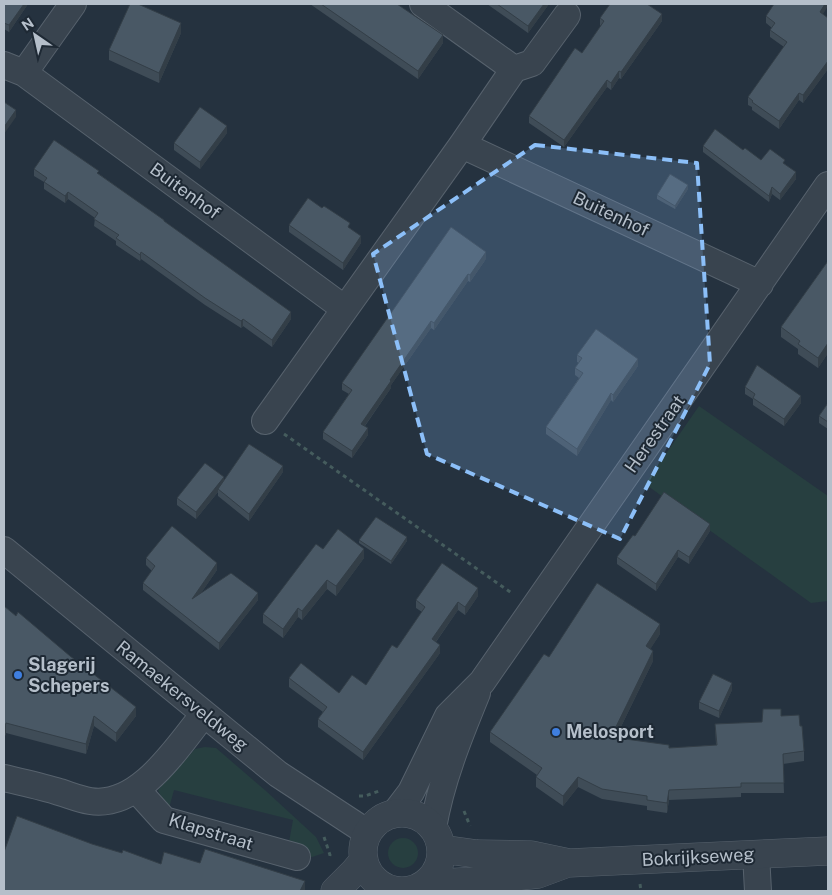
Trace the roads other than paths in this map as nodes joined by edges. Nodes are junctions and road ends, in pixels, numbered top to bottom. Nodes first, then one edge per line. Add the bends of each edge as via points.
1 (73, 4) edge
2 (423, 4) edge
3 (567, 15) dead end
4 (14, 69) edge
5 (514, 69) junction
6 (462, 144) junction
7 (828, 185) edge
8 (760, 284) junction
9 (345, 309) junction
10 (266, 421) road end
11 (4, 550) edge
12 (482, 682) junction
13 (204, 714) junction
14 (4, 778) edge
15 (136, 789) junction
16 (395, 814) junction
17 (368, 833) junction
18 (437, 838) junction
19 (828, 851) edge
20 (756, 854) junction
21 (297, 857) dead end
22 (364, 860) junction
23 (568, 863) junction
24 (425, 884) junction
25 (383, 890) edge
26 (335, 891) edge
27 (758, 891) edge

1 - 4 street, Buitenhof
2 - 5 street
3 - 5 street via 532,63
4 - 9 street, Buitenhof
5 - 6 street
6 - 8 street, Buitenhof
6 - 9 street
7 - 8 street, Herestraat
8 - 12 street, Herestraat
9 - 10 street
11 - 13 street, Ramaekersveldweg
12 - 16 street, Herestraat via 448,716 411,792
12 - 18 street, Herestraat via 436,807
13 - 15 street via 157,771
13 - 17 street, Ramaekersveldweg via 278,774
14 - 15 street via 90,801 113,800
15 - 21 street, Klapstraat via 164,820
16 - 17 street via 384,817
16 - 18 street via 416,815 425,820
17 - 22 street via 364,842
18 - 23 street, Bokrijkseweg via 477,854 532,855
18 - 24 street via 440,862
19 - 20 street, Bokrijkseweg
20 - 23 street, Bokrijkseweg
20 - 27 street
22 - 25 street via 368,872
22 - 26 street
23 - 24 street, Bokrijkseweg via 538,874
24 - 25 street via 412,890

